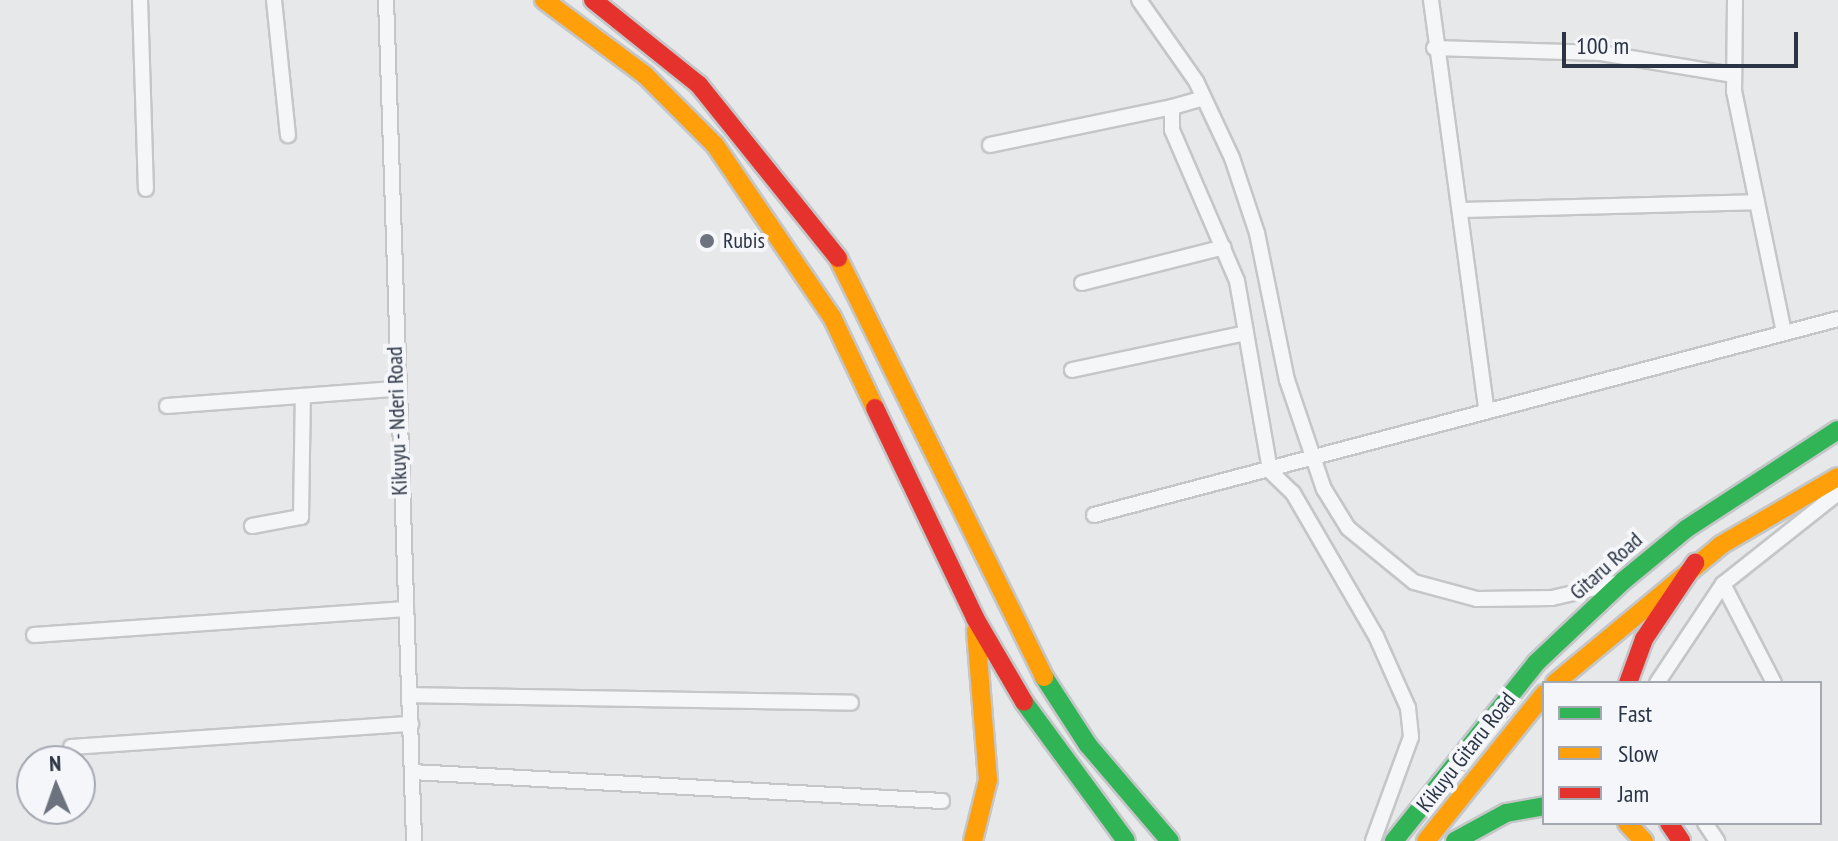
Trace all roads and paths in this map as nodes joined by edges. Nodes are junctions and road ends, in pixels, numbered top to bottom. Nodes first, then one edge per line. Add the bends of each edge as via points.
1 (140, 0) edge
2 (274, 0) edge
3 (386, 0) edge
4 (544, 0) edge
5 (593, 0) edge
6 (1139, 0) edge
7 (1431, 0) edge
8 (1735, 0) edge
9 (1434, 48) junction
10 (1732, 75) junction
11 (1204, 98) junction
12 (1172, 107) junction
13 (288, 135) dead end
14 (990, 145) dead end
15 (146, 189) dead end
16 (1757, 202) junction
17 (1460, 210) junction
18 (1224, 247) junction
19 (1082, 283) dead end
20 (1838, 319) edge
21 (1246, 333) junction
22 (1784, 333) junction
23 (1072, 370) dead end
24 (394, 389) junction
25 (303, 396) junction
26 (167, 406) dead end
27 (1486, 408) junction
28 (1838, 430) edge
29 (1312, 456) junction
30 (1270, 471) junction
31 (1838, 477) edge
32 (1838, 493) edge
33 (1094, 515) dead end
34 (252, 526) dead end
35 (1695, 563) junction
36 (1623, 581) junction
37 (1723, 584) junction
38 (406, 609) junction
39 (975, 618) junction
40 (34, 635) dead end
41 (1557, 681) edge
42 (1629, 681) edge
43 (1658, 681) edge
44 (1773, 681) edge
45 (410, 695) junction
46 (1542, 696) edge
47 (851, 703) dead end
48 (411, 724) junction
49 (96, 745) edge
50 (412, 772) junction
51 (942, 801) dead end
52 (1542, 806) edge
53 (1629, 825) edge
54 (414, 841) edge
55 (973, 841) edge
56 (1126, 841) edge
57 (1170, 841) edge
58 (1373, 841) edge
59 (1394, 841) edge
60 (1426, 841) edge
61 (1455, 841) edge
62 (1644, 841) edge

1 - 15 street
2 - 13 street
3 - 24 street, Kikuyu - Nderi Road
4 - 39 main road via 645,75 715,145 767,214 832,317
5 - 57 main road via 699,85 831,243 1039,669 1088,745
6 - 11 street
7 - 9 street
8 - 10 street
9 - 10 street via 1601,53
9 - 17 street
10 - 16 street
11 - 12 street
11 - 29 street via 1257,233 1287,380
12 - 14 street
12 - 18 street via 1172,130
16 - 17 street
16 - 22 street
17 - 27 street
18 - 19 street
18 - 21 street
20 - 22 street
21 - 23 street
21 - 30 street
22 - 27 street
24 - 25 street
24 - 38 street, Kikuyu - Nderi Road
25 - 26 street
25 - 34 street via 301,517
27 - 29 street
28 - 36 main road, Gitaru Road via 1686,529
29 - 30 street
29 - 36 street via 1348,528 1414,582 1477,599 1513,601
30 - 33 street
30 - 58 street via 1293,493 1376,636 1408,708 1411,737
31 - 35 main road
32 - 37 street
35 - 41 main road
35 - 42 main road via 1644,639
36 - 59 main road, Gitaru Road via 1536,663 1439,776
37 - 43 street
37 - 44 street
38 - 40 street
38 - 45 street, Kikuyu - Nderi Road
39 - 55 main road via 988,780
39 - 56 main road via 1036,723
45 - 47 street
45 - 48 street, Kikuyu - Nderi Road
46 - 60 main road, Kikuyu Gitaru Road
48 - 49 street
48 - 50 street, Kikuyu - Nderi Road
50 - 51 street
50 - 54 street, Kikuyu - Nderi Road
52 - 61 main road via 1506,813
53 - 62 main road

